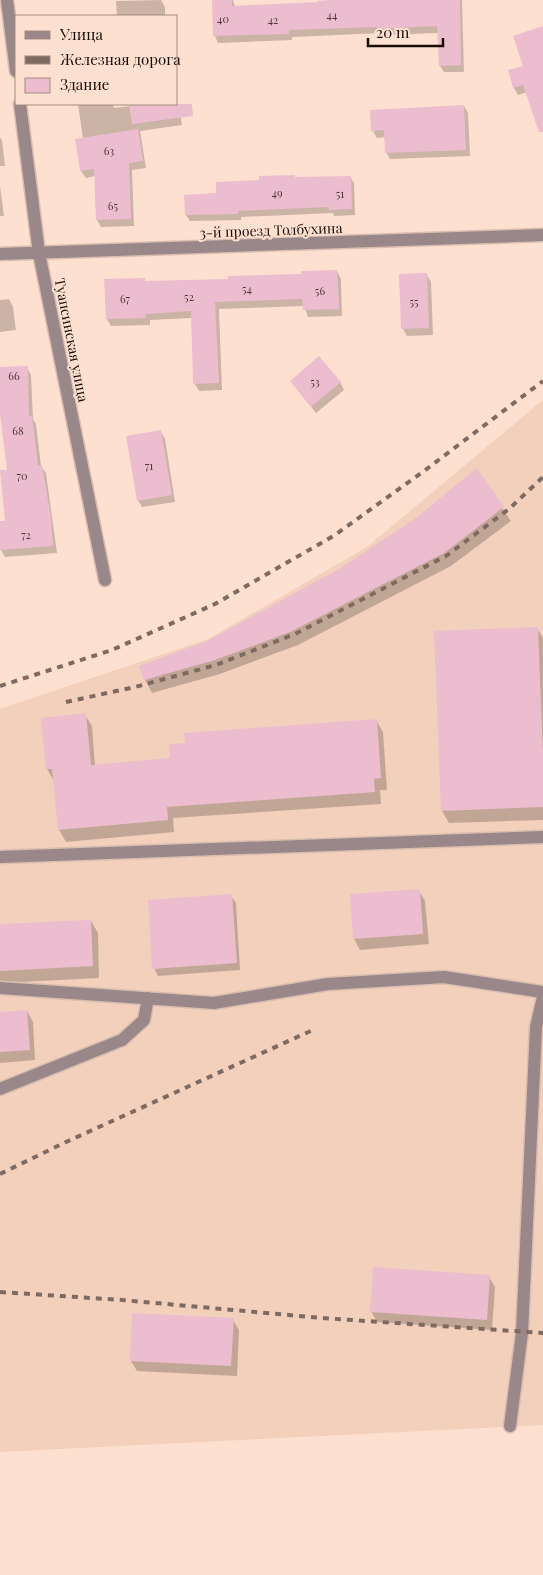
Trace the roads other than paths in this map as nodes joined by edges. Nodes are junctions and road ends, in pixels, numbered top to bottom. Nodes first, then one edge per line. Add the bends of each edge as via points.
1 (7, 0) edge
2 (15, 63) edge
3 (20, 105) edge
4 (543, 235) edge
5 (39, 253) junction
6 (0, 254) edge
7 (105, 580) dead end
8 (543, 837) edge
9 (0, 857) edge
10 (0, 988) edge
11 (543, 992) edge
12 (543, 997) edge
13 (148, 998) junction
14 (0, 1089) edge
15 (510, 1426) dead end

1 - 2 street
3 - 5 street, Туапсинская улица
4 - 5 street, 3-й проезд Толбухина
5 - 6 street, 3-й проезд Толбухина
5 - 7 street, Туапсинская улица
8 - 9 street
10 - 13 street
11 - 13 street via 444,977 328,984 214,1002
12 - 15 street via 536,1027 522,1333
13 - 14 street via 144,1020 122,1040

